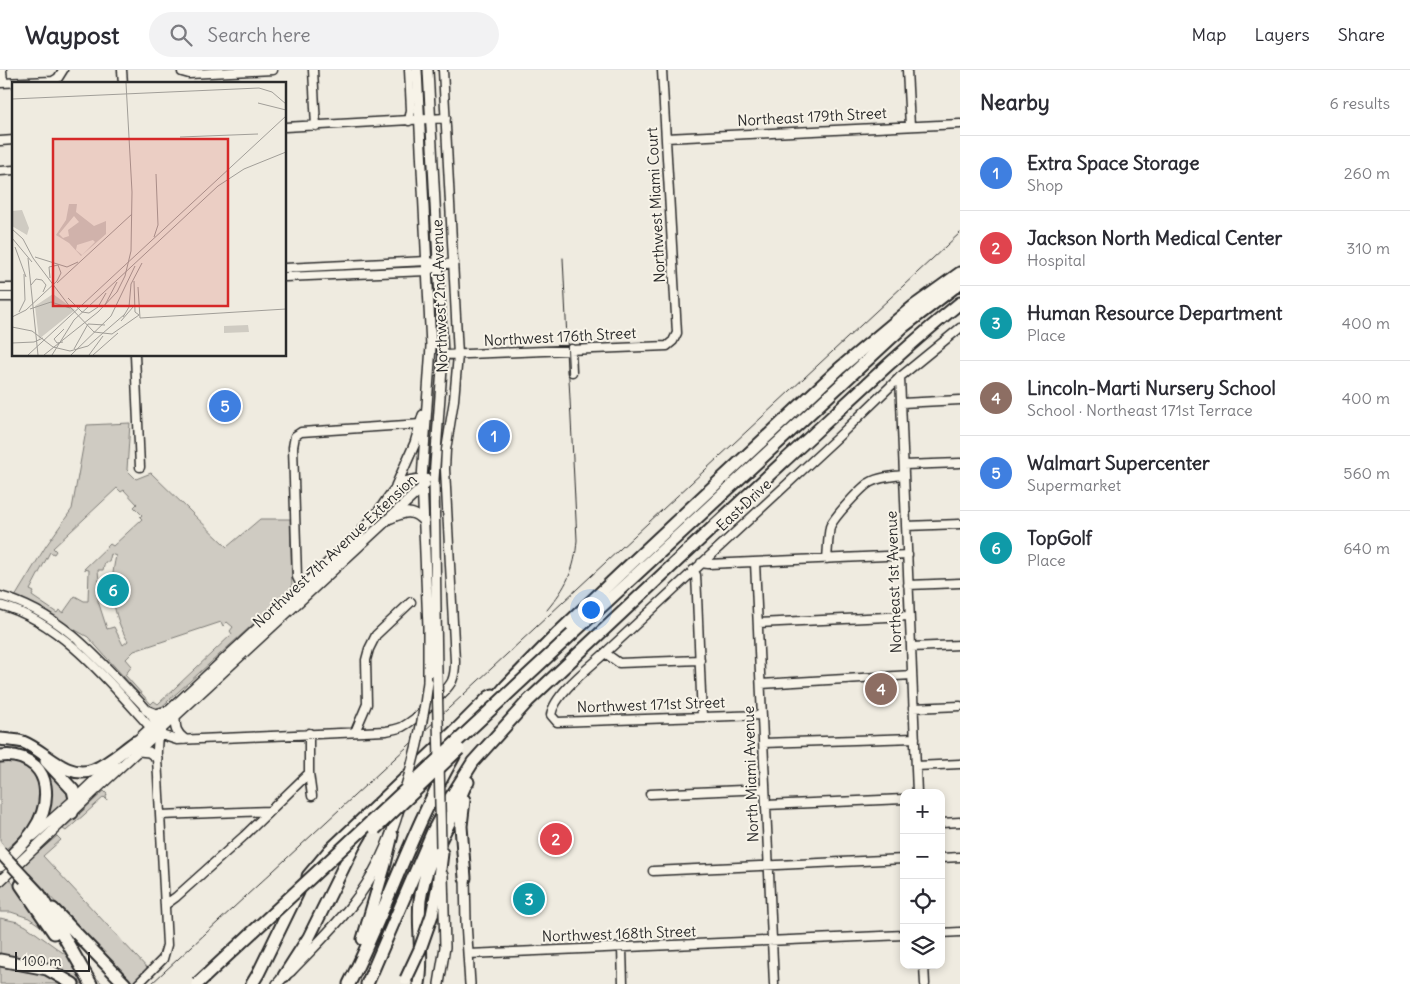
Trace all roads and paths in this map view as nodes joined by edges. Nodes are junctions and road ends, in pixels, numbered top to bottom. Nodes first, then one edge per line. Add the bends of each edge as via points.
1 (2, 70) edge
2 (62, 70) edge
3 (273, 70) edge
4 (313, 70) edge
5 (409, 70) edge
6 (417, 70) edge
7 (428, 70) edge
8 (443, 70) edge
9 (662, 70) edge
10 (907, 70) edge
11 (182, 71) edge
12 (240, 71) edge
13 (27, 82) edge
14 (1, 83) edge
15 (446, 118) junction
16 (431, 119) junction
17 (420, 120) junction
18 (409, 121) junction
19 (960, 124) edge
20 (316, 126) junction
21 (910, 126) junction
22 (286, 127) edge
23 (666, 138) junction
24 (454, 263) junction
25 (439, 265) junction
26 (427, 266) junction
27 (286, 268) edge
28 (960, 273) edge
29 (286, 277) edge
30 (960, 283) edge
31 (960, 292) edge
32 (960, 304) edge
33 (960, 328) edge
34 (676, 338) joint
35 (571, 349) junction
36 (443, 355) junction
37 (458, 355) junction
38 (136, 356) edge
39 (572, 372) dead end
40 (900, 377) junction
41 (888, 389) junction
42 (429, 395) junction
43 (960, 400) edge
44 (902, 401) junction
45 (420, 424) junction
46 (960, 463) edge
47 (904, 465) junction
48 (140, 467) dead end
49 (904, 475) junction
50 (434, 479) junction
51 (422, 483) junction
52 (395, 487) junction
53 (389, 519) junction
54 (424, 522) junction
55 (960, 524) edge
56 (906, 526) junction
57 (908, 555) junction
58 (827, 559) junction
59 (755, 562) junction
60 (701, 563) junction
61 (693, 570) junction
62 (960, 583) edge
63 (908, 585) junction
64 (304, 591) junction
65 (0, 596) edge
66 (411, 602) dead end
67 (0, 605) edge
68 (909, 616) junction
69 (758, 622) junction
70 (574, 636) junction
71 (960, 645) edge
72 (911, 647) junction
73 (606, 653) junction
74 (700, 660) junction
75 (912, 675) junction
76 (761, 684) junction
77 (501, 691) junction
78 (960, 706) edge
79 (552, 708) joint
80 (913, 708) junction
81 (146, 710) junction
82 (172, 714) junction
83 (762, 715) junction
84 (702, 717) junction
85 (155, 728) junction
86 (355, 732) junction
87 (309, 733) junction
88 (914, 738) junction
89 (0, 739) edge
90 (184, 739) junction
91 (763, 743) junction
92 (137, 746) junction
93 (486, 748) junction
94 (37, 750) junction
95 (0, 756) edge
96 (157, 758) junction
97 (960, 764) edge
98 (916, 766) junction
99 (309, 773) junction
100 (469, 781) junction
101 (765, 789) junction
102 (917, 789) edge
103 (650, 794) dead end
104 (312, 796) dead end
105 (75, 799) junction
106 (384, 799) junction
107 (900, 799) edge
108 (766, 805) junction
109 (270, 811) junction
110 (72, 813) junction
111 (160, 815) junction
112 (960, 822) edge
113 (945, 823) edge
114 (392, 835) junction
115 (22, 845) junction
116 (441, 850) junction
117 (0, 852) edge
118 (960, 857) edge
119 (945, 858) edge
120 (900, 860) edge
121 (0, 865) edge
122 (768, 866) junction
123 (653, 870) dead end
124 (465, 878) joint
125 (0, 881) edge
126 (23, 882) junction
127 (40, 895) junction
128 (165, 905) junction
129 (960, 932) edge
130 (945, 933) edge
131 (900, 935) edge
132 (772, 941) junction
133 (622, 948) junction
134 (468, 954) junction
135 (444, 955) junction
136 (0, 960) edge
137 (358, 966) junction
138 (924, 969) edge
139 (280, 980) edge
140 (405, 982) edge
141 (73, 984) edge
142 (85, 984) edge
143 (92, 984) edge
144 (125, 984) edge
145 (138, 984) edge
146 (196, 984) edge
147 (206, 984) edge
148 (252, 984) edge
149 (350, 984) edge
150 (367, 984) edge
151 (419, 984) edge
152 (439, 984) edge
153 (446, 984) edge
154 (470, 984) edge
155 (623, 984) edge
156 (774, 984) edge
157 (925, 984) edge

1 - 14 street
2 - 13 street via 53,81
3 - 12 street
4 - 20 street
5 - 18 street
6 - 17 main road, Northwest 2nd Avenue
7 - 16 main road, Northwest 2nd Avenue
8 - 15 street, Northwest 2nd Avenue
9 - 23 street, Northwest Miami Court
10 - 21 street
11 - 12 street via 188,74
15 - 16 street
15 - 24 street, Northwest 2nd Avenue
16 - 17 street
16 - 25 main road, Northwest 2nd Avenue
17 - 18 street
17 - 26 main road, Northwest 2nd Avenue
18 - 20 street
19 - 21 street, Northeast 179th Street
20 - 22 street
21 - 23 street, Northeast 179th Street
23 - 34 street, Northwest Miami Court
24 - 25 street
24 - 37 street, Northwest 2nd Avenue
25 - 26 street
25 - 36 main road, Northwest 2nd Avenue
26 - 27 street
26 - 29 street
26 - 42 main road, Northwest 2nd Avenue via 431,346
28 - 77 highway via 901,316 840,368 612,581
30 - 70 highway via 881,347
31 - 70 highway via 885,352
32 - 93 highway via 881,371 528,701
33 - 40 street, East Drive
34 - 35 street, Northwest 176th Street via 667,346
35 - 37 street, Northwest 176th Street
35 - 39 street
36 - 37 street, Northwest 176th Street
36 - 50 main road, Northwest 2nd Avenue
37 - 86 street, Northwest 2nd Avenue via 445,469 455,670 446,689 404,726 386,731
38 - 48 street
40 - 41 street, East Drive
40 - 44 street, Northeast 1st Avenue
41 - 44 street
41 - 60 street, East Drive
42 - 45 main road
42 - 51 main road, Northwest 2nd Avenue
43 - 44 street
44 - 47 street, Northeast 1st Avenue
45 - 52 main road
45 - 64 street via 301,432 295,436 298,577
46 - 47 street
47 - 49 street, Northeast 1st Avenue
49 - 56 street, Northeast 1st Avenue
49 - 58 street via 870,482 846,505 831,525
50 - 51 main road, Northwest 7th Avenue Extension
50 - 116 main road, Northwest 2nd Avenue, bridge
51 - 52 main road, Northwest 7th Avenue Extension via 410,480
51 - 53 main road, Northwest 7th Avenue Extension
51 - 54 main road, Northwest 2nd Avenue
52 - 64 main road, Northwest 7th Avenue Extension via 376,515
53 - 54 main road via 409,512
53 - 64 main road, Northwest 7th Avenue Extension
54 - 114 main road, Northwest 2nd Avenue, bridge via 428,682 422,724
55 - 56 street
56 - 57 street, Northeast 1st Avenue
57 - 58 street
57 - 63 street, Northeast 1st Avenue
58 - 59 street
59 - 60 street
59 - 69 street, North Miami Avenue
60 - 61 street, East Drive
61 - 73 street, East Drive
61 - 74 street via 696,576
62 - 63 street
63 - 68 street, Northeast 1st Avenue
64 - 82 main road, Northwest 7th Avenue Extension
65 - 81 street via 44,615 75,635
66 - 86 street via 376,635 368,649 367,704
67 - 85 street via 51,629 77,650
68 - 69 street
68 - 72 street, Northeast 1st Avenue
69 - 76 street, North Miami Avenue
70 - 146 highway, bridge via 479,720
70 - 147 highway, bridge via 402,803
71 - 72 street
72 - 75 street, Northeast 1st Avenue
73 - 74 street via 619,663
73 - 79 street, East Drive via 578,676
74 - 84 street
75 - 76 street
75 - 80 street, Northeast 1st Avenue
76 - 83 street, North Miami Avenue
77 - 106 highway via 489,697
77 - 137 highway via 469,732 434,792
78 - 80 street
79 - 84 street, Northwest 171st Street via 551,714 557,722
80 - 88 street, Northeast 1st Avenue
81 - 82 main road
81 - 85 street
82 - 85 main road, Northwest 7th Avenue Extension
82 - 90 main road via 176,732
83 - 84 street, Northwest 171st Street
83 - 91 street, North Miami Avenue
85 - 90 street via 177,740
85 - 92 main road, Northwest 7th Avenue Extension
85 - 96 street
86 - 87 street
87 - 90 street
87 - 99 street
88 - 91 street
88 - 98 street, Northeast 1st Avenue
89 - 94 highway via 22,742
91 - 101 street, North Miami Avenue
92 - 94 highway via 92,771 79,772 67,769
92 - 96 main road
92 - 105 main road, Northwest 7th Avenue Extension
92 - 110 main road, Northwest 7th Avenue Extension
93 - 100 highway
93 - 150 highway via 468,768 442,812
94 - 105 highway via 73,790
95 - 115 highway via 28,760 44,778 45,805 36,829
96 - 111 street
97 - 98 street
98 - 102 street, Northeast 1st Avenue
99 - 104 street
99 - 109 street
100 - 124 highway via 461,822
100 - 151 highway via 432,855 424,879 420,908 422,965
101 - 103 street
101 - 108 street, North Miami Avenue
105 - 110 highway
105 - 115 main road, Northwest 7th Avenue Extension
106 - 139 highway via 354,846 309,937
106 - 148 highway via 329,851 308,876
107 - 108 street
108 - 122 street, North Miami Avenue
109 - 111 street
109 - 128 street
110 - 125 main road, Northwest 7th Avenue Extension
111 - 128 street
112 - 113 street
114 - 137 highway via 359,950
114 - 139 main road, Northwest 2nd Avenue via 355,901
115 - 121 highway
116 - 135 main road, Northwest 2nd Avenue
116 - 140 highway, bridge via 432,915
117 - 126 highway, bridge
118 - 119 street
120 - 122 street
121 - 126 highway
122 - 123 street
122 - 132 street, North Miami Avenue
124 - 134 main road
126 - 127 highway
126 - 142 highway
127 - 143 highway
127 - 144 highway
128 - 145 street via 165,954
129 - 130 street
131 - 132 street, Northwest 168th Street
132 - 133 street, Northwest 168th Street
132 - 156 street, North Miami Avenue
133 - 134 street, Northwest 168th Street
133 - 155 street
134 - 154 main road
135 - 152 main road
135 - 153 main road
136 - 141 highway via 48,969
137 - 149 highway
138 - 157 street

